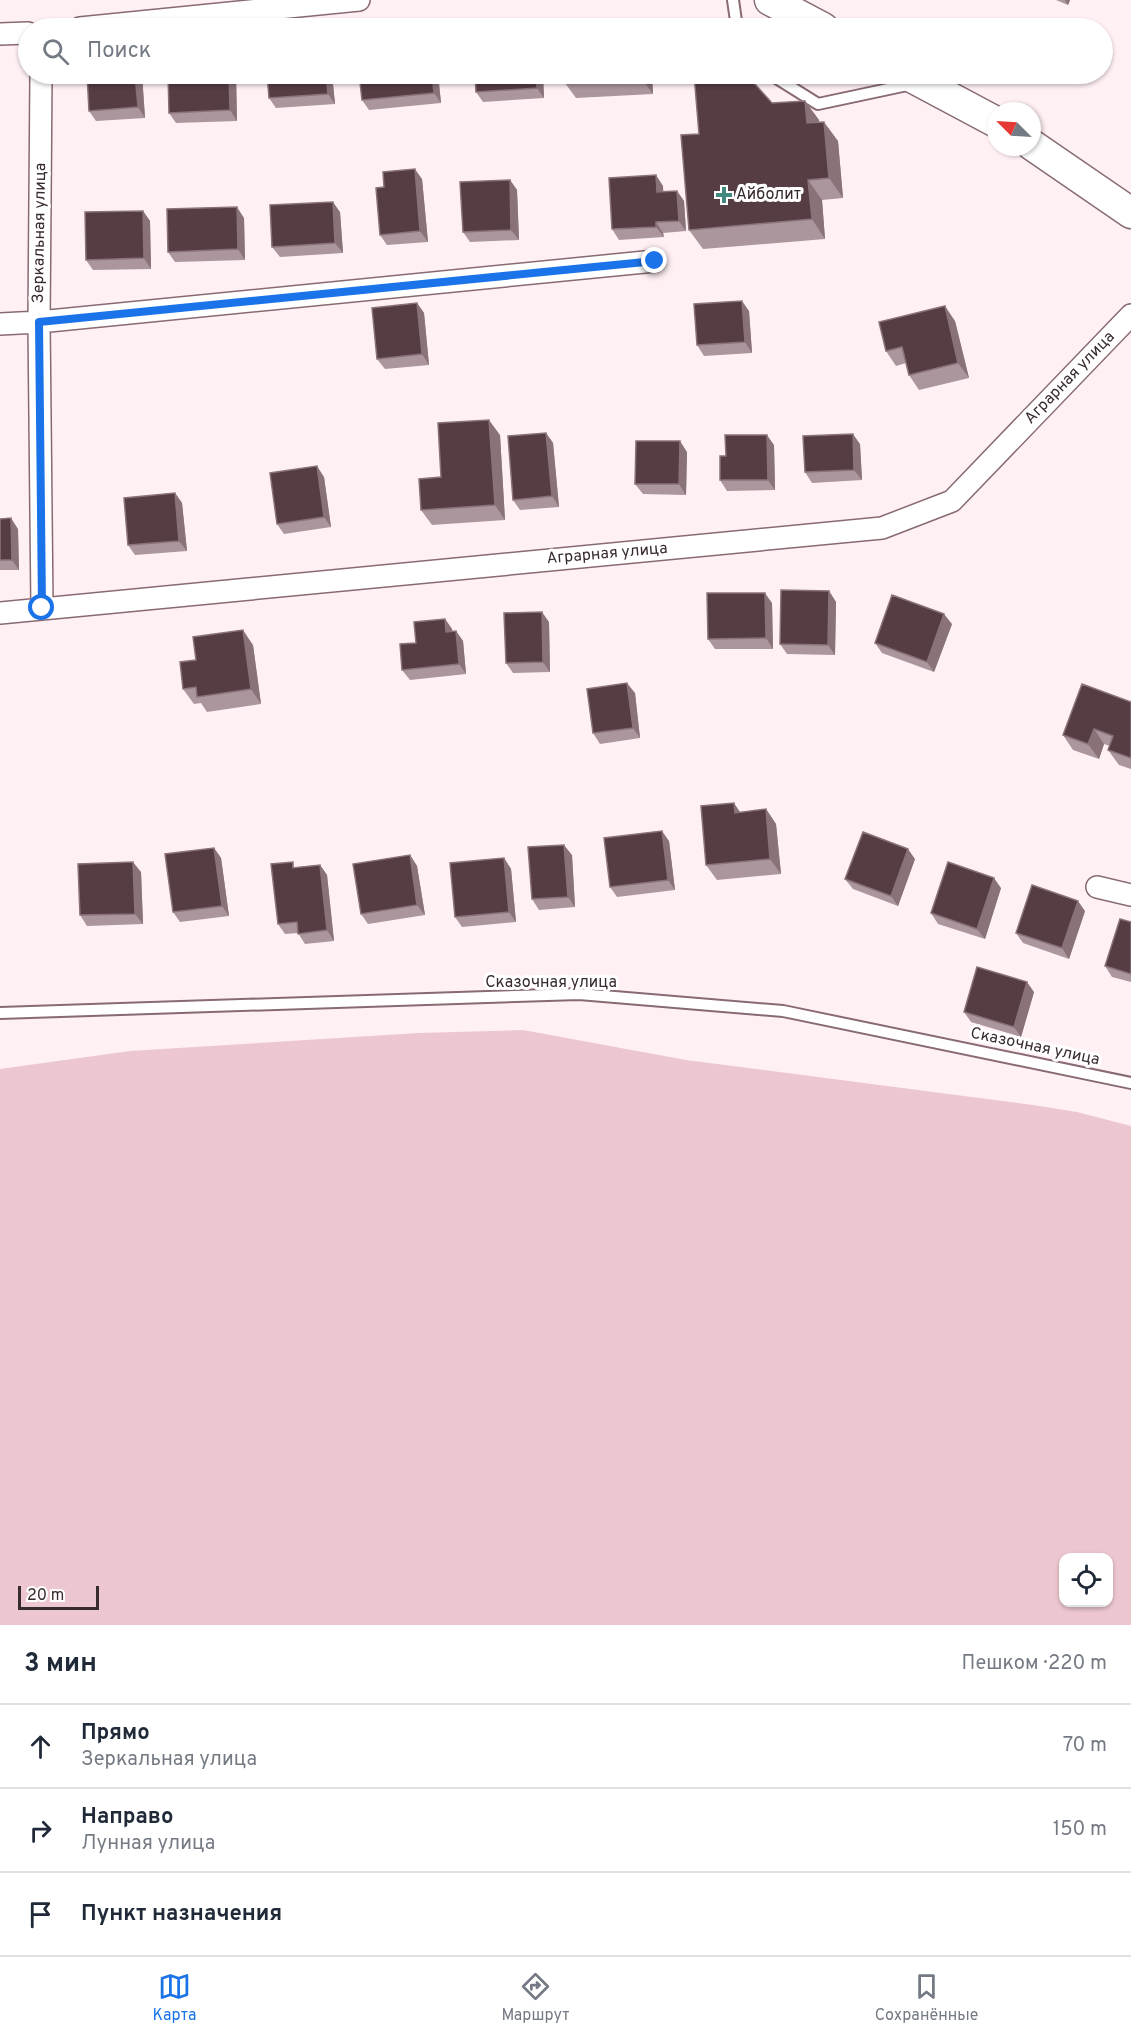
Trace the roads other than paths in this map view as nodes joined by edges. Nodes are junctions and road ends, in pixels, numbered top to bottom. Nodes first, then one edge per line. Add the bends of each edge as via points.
1 (359, 0) edge
2 (733, 0) edge
3 (770, 0) edge
4 (180, 18) edge
5 (736, 18) edge
6 (804, 18) edge
7 (18, 33) edge
8 (0, 34) edge
9 (41, 84) edge
10 (786, 84) edge
11 (892, 84) edge
12 (925, 84) edge
13 (987, 117) edge
14 (1041, 151) edge
15 (1131, 213) edge
16 (655, 261) dead end
17 (1131, 315) edge
18 (39, 322) junction
19 (0, 324) edge
20 (42, 608) junction
21 (0, 614) edge
22 (1097, 886) dead end
23 (1131, 895) edge
24 (0, 1013) edge
25 (1131, 1083) edge

1 - 4 street
2 - 5 lane
3 - 6 main road
7 - 8 street
9 - 18 street, Зеркальная улица
10 - 11 lane via 818,104
12 - 13 main road
14 - 15 main road
16 - 18 street
17 - 20 street, Аграрная улица via 952,501 882,528
18 - 19 street
18 - 20 street, Зеркальная улица
20 - 21 street, Аграрная улица
22 - 23 street
24 - 25 lane, Сказочная улица via 579,994 783,1011

